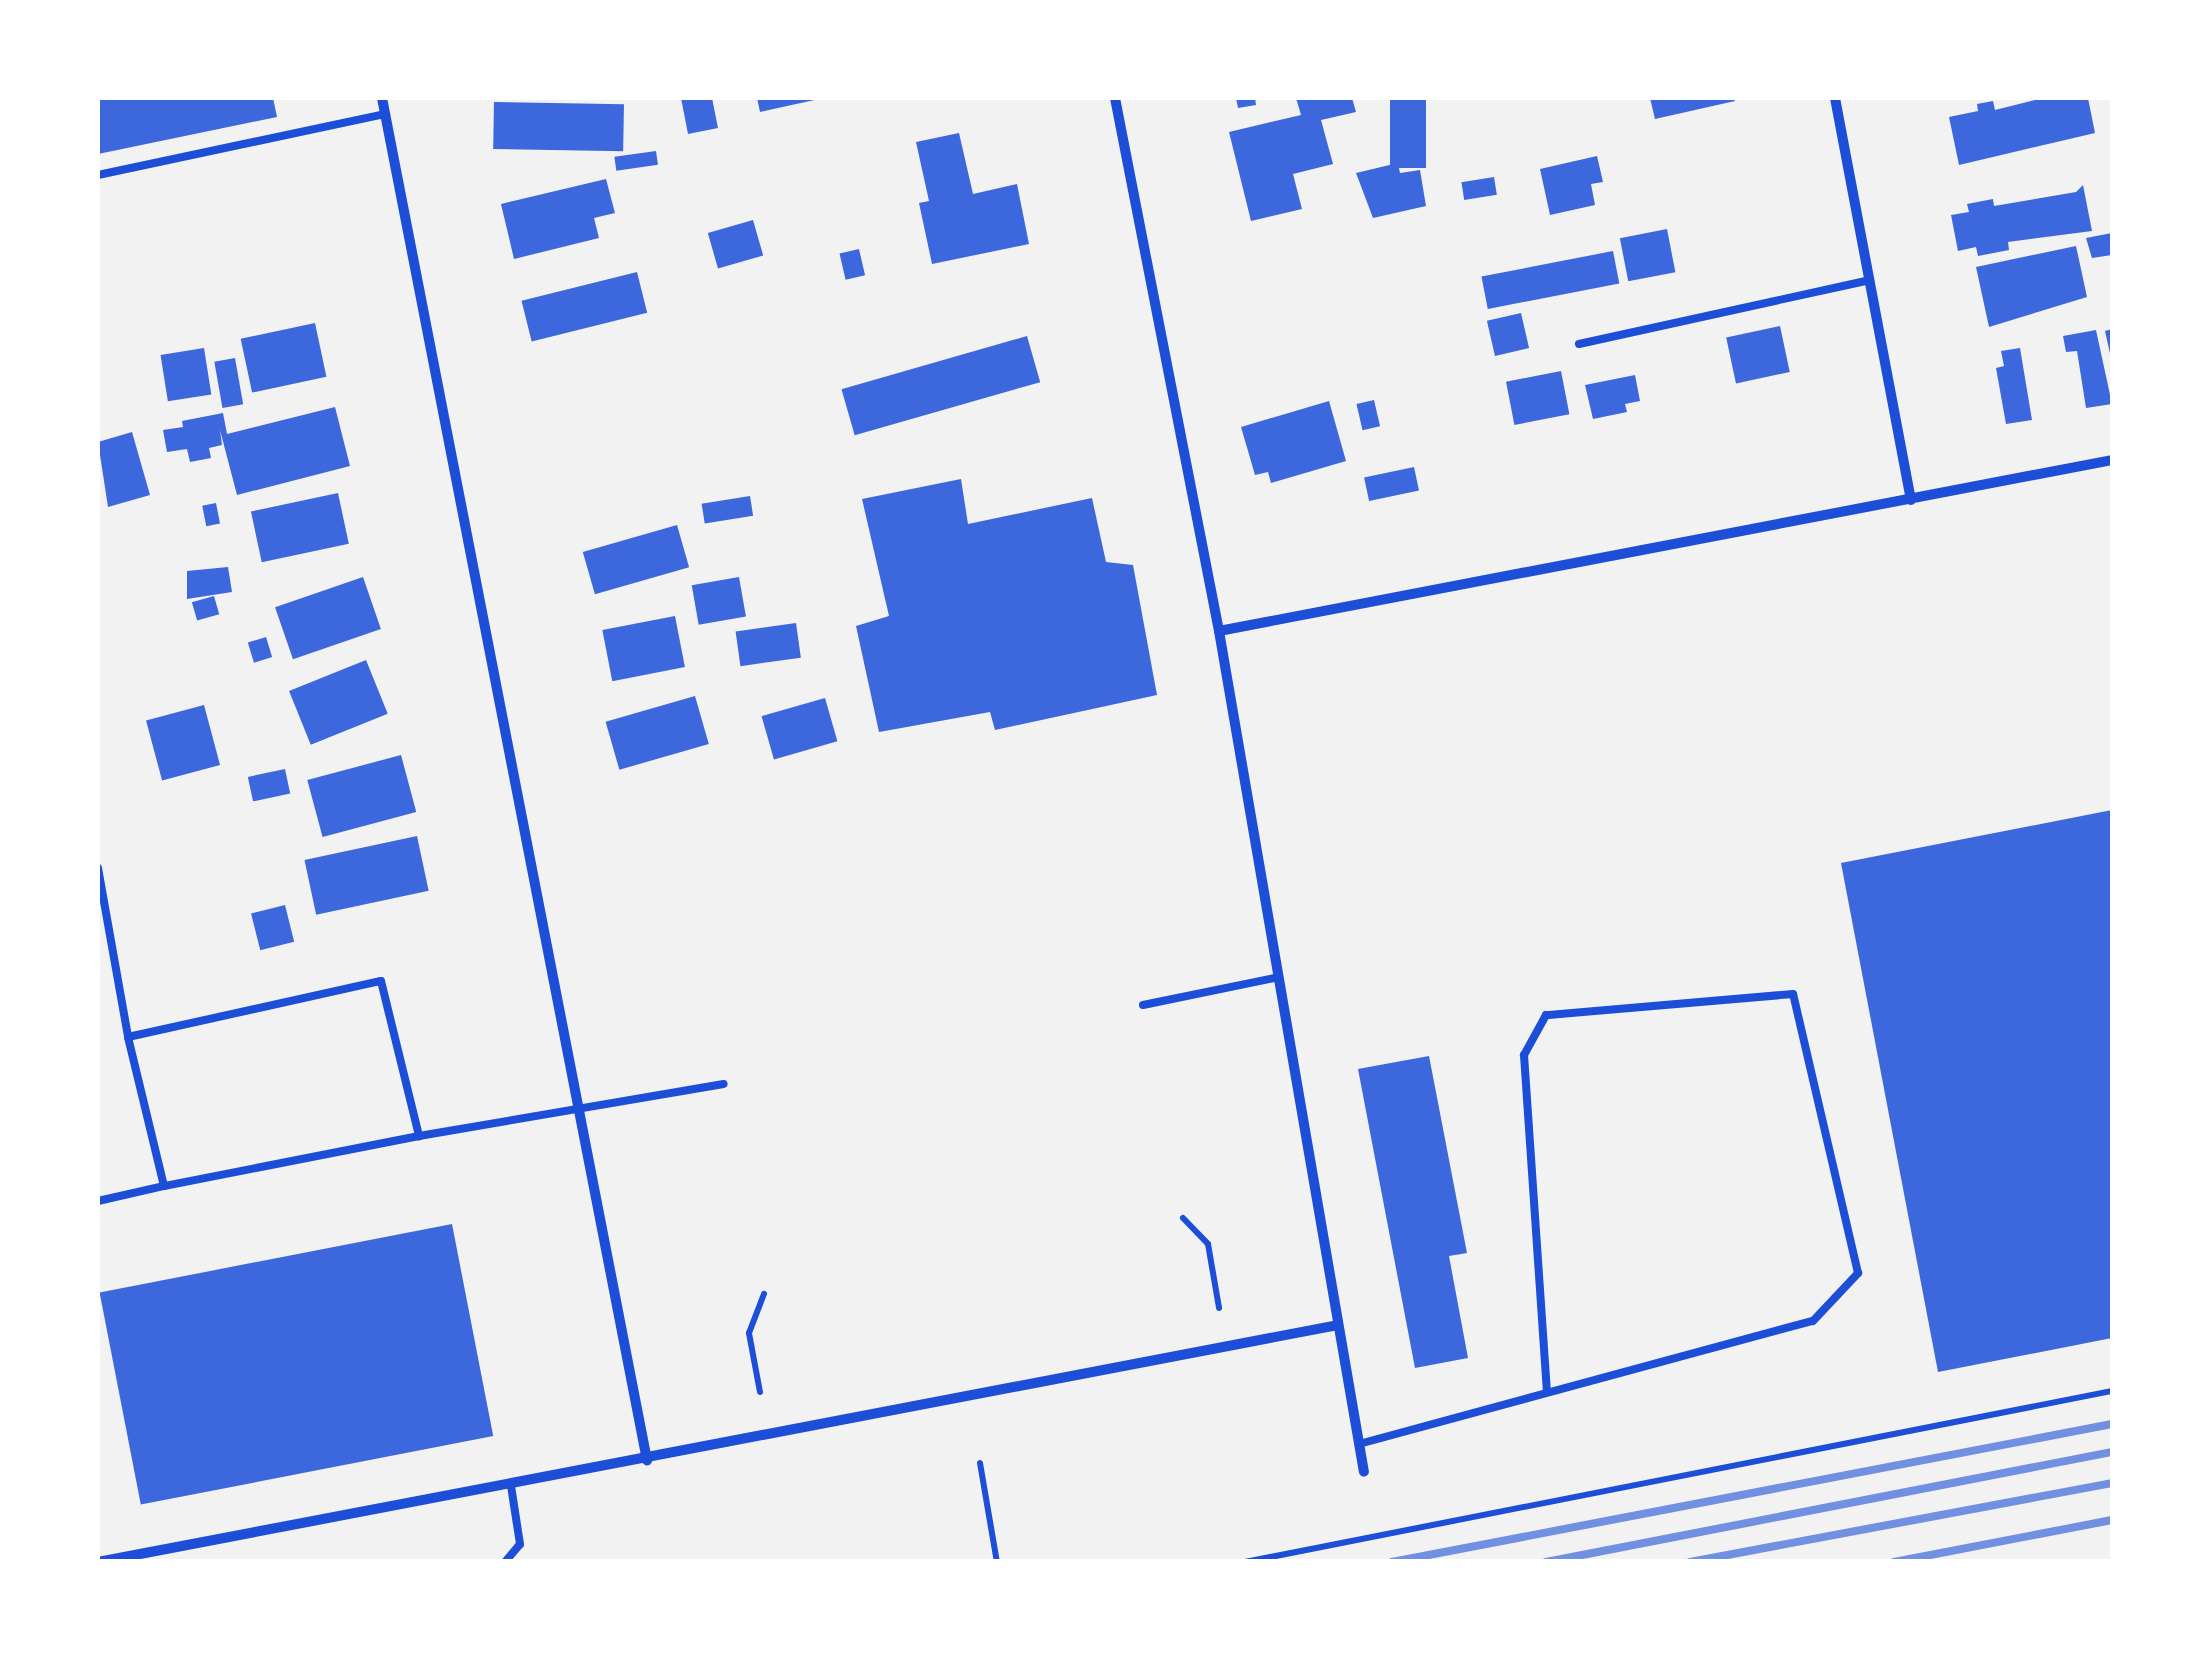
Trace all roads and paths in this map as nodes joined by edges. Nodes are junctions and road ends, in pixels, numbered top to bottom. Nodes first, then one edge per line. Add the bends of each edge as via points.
1 (382, 98) edge
2 (1115, 98) edge
3 (1835, 98) edge
4 (386, 114) junction
5 (98, 175) edge
6 (1869, 280) junction
7 (1579, 344) dead end
8 (2112, 460) edge
9 (1911, 500) junction
10 (1219, 631) junction
11 (98, 868) edge
12 (1275, 978) junction
13 (1144, 1005) dead end
14 (128, 1038) junction
15 (724, 1084) dead end
16 (579, 1110) junction
17 (419, 1136) junction
18 (164, 1186) junction
19 (98, 1201) edge
20 (1183, 1218) dead end
21 (764, 1294) dead end
22 (1219, 1308) dead end
23 (1338, 1325) junction
24 (1546, 1390) junction
25 (2112, 1391) edge
26 (760, 1392) dead end
27 (1360, 1444) junction
28 (647, 1460) junction
29 (980, 1463) dead end
30 (1364, 1472) dead end
31 (511, 1486) junction
32 (138, 1558) edge
33 (98, 1562) edge
34 (505, 1562) edge
35 (997, 1562) edge
36 (1245, 1562) edge

1 - 4 street
2 - 10 street
3 - 6 street
4 - 5 lane
4 - 16 street
6 - 7 lane
6 - 9 street
8 - 9 street
9 - 10 street
10 - 12 street
11 - 14 lane
12 - 13 lane
12 - 23 street
14 - 17 lane via 381,981
14 - 18 lane
15 - 16 lane
16 - 17 lane
16 - 28 street
17 - 18 lane
18 - 19 lane
20 - 22 path via 1208,1244
21 - 26 path via 748,1333
23 - 27 street
23 - 28 street
24 - 24 lane via 1813,1321 1858,1274 1793,994 1546,1015 1524,1055
24 - 27 lane
25 - 36 path
27 - 30 street
28 - 31 street
29 - 35 path
31 - 32 street
31 - 34 lane via 520,1544
32 - 33 street

